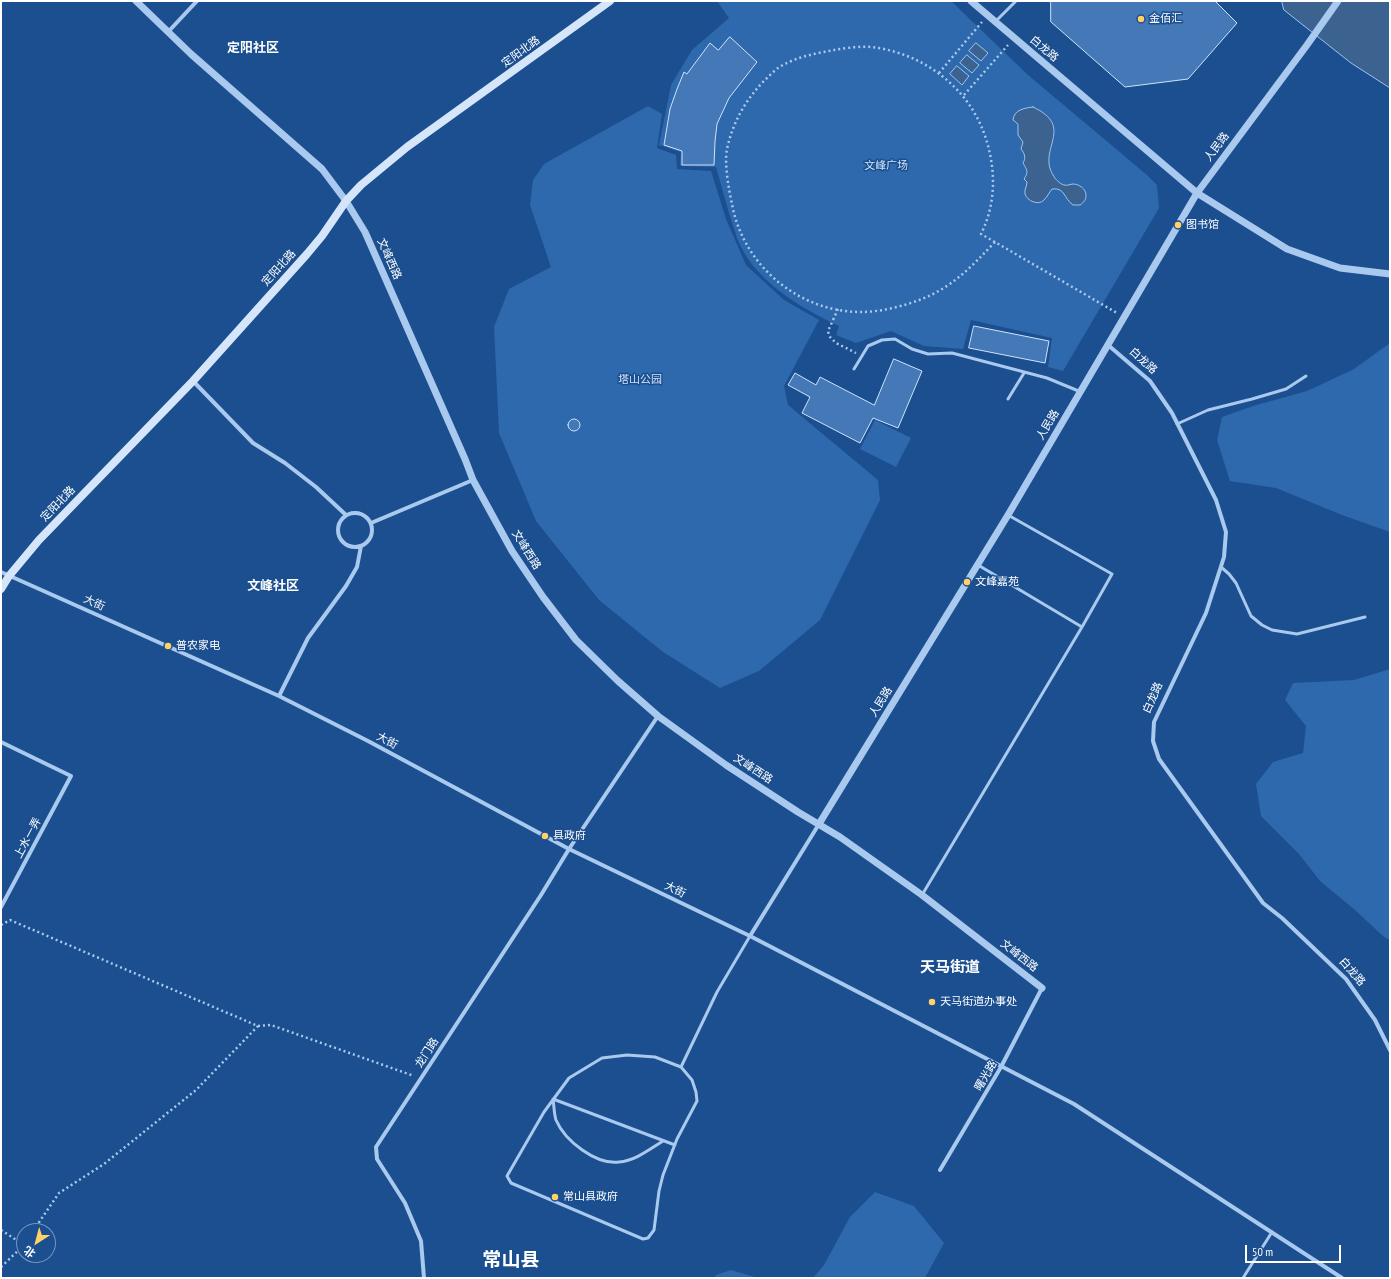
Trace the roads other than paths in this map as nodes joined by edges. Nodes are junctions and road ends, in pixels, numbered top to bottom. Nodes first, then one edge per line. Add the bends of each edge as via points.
1 (136, 1) edge
2 (197, 1) edge
3 (610, 1) edge
4 (971, 1) edge
5 (1016, 1) edge
6 (1338, 1) edge
7 (995, 22) junction
8 (168, 32) junction
9 (1197, 193) junction
10 (346, 201) junction
11 (1390, 274) edge
12 (1108, 345) junction
13 (854, 369) dead end
14 (1024, 373) junction
15 (1306, 376) dead end
16 (193, 381) junction
17 (1081, 392) junction
18 (1008, 399) dead end
19 (1177, 424) junction
20 (473, 480) junction
21 (346, 515) junction
22 (1008, 515) junction
23 (370, 523) junction
24 (361, 546) junction
25 (978, 565) junction
26 (1221, 567) junction
27 (1, 572) edge
28 (9, 576) junction
29 (1, 590) edge
30 (1365, 617) dead end
31 (1082, 627) junction
32 (278, 696) junction
33 (658, 716) junction
34 (1, 742) edge
35 (819, 824) junction
36 (569, 849) junction
37 (922, 895) junction
38 (1, 907) edge
39 (750, 936) junction
40 (1042, 988) joint
41 (1390, 1050) edge
42 (681, 1067) junction
43 (1001, 1067) junction
44 (553, 1099) junction
45 (663, 1141) junction
46 (675, 1145) junction
47 (940, 1170) dead end
48 (1272, 1232) junction
49 (424, 1278) edge
50 (1243, 1278) edge
51 (1342, 1278) edge

1 - 8 street, 文峰西路
2 - 8 street
3 - 10 main road, 定阳北路 via 407,147 361,185
4 - 7 street, 白龙路
5 - 7 lane
6 - 9 street, 人民路
7 - 9 street, 白龙路
8 - 10 street, 文峰西路 via 322,169
9 - 11 street, 白龙路 via 1287,250 1340,268
9 - 12 street, 人民路
10 - 16 main road, 定阳北路 via 322,236
10 - 20 street, 文峰西路 via 365,232
12 - 17 street, 人民路
12 - 19 street, 白龙路 via 1150,381
13 - 14 lane via 868,346 882,340 896,339 912,349 928,354 952,353
14 - 17 lane via 1047,378
14 - 18 lane
15 - 19 lane via 1286,389 1208,410
16 - 21 street via 253,443 316,487
16 - 28 main road, 定阳北路 via 40,540
17 - 22 street, 人民路
19 - 26 street, 白龙路 via 1216,500 1226,532
20 - 23 street
20 - 33 street, 文峰西路 via 512,551 571,634
21 - 23 street via 357,513 367,518
21 - 24 street via 339,524 338,535 350,547
22 - 25 street, 人民路
22 - 31 lane via 1112,574
23 - 24 street via 372,534
24 - 32 street via 357,567 308,638
25 - 31 lane
25 - 35 street, 人民路
26 - 30 lane via 1236,583 1251,616 1262,626 1272,630 1297,634
26 - 41 street, 白龙路 via 1206,613 1154,722 1152,741 1159,759 1263,903 1346,979 1375,1020
27 - 28 street, 大街
28 - 29 main road, 定阳北路
28 - 32 street, 大街
31 - 37 lane
32 - 36 street, 大街 via 368,741
33 - 35 street, 文峰西路 via 726,765
33 - 36 street, 龙门路
34 - 38 street, 上水一弄 via 71,776
35 - 37 street, 文峰西路 via 840,836
35 - 39 street
36 - 39 street, 大街
36 - 49 street, 龙门路 via 376,1147 377,1159 405,1203 421,1241
37 - 40 street, 文峰西路
39 - 42 lane via 717,992
39 - 43 street, 大街
40 - 43 street, 曙光路
42 - 44 lane via 654,1058 627,1055 602,1058 569,1078
42 - 46 lane via 692,1080 696,1102
43 - 47 street, 曙光路
43 - 48 street, 大街 via 1074,1104
44 - 45 lane
44 - 45 lane via 556,1119 564,1132 582,1151 598,1158 619,1162 633,1158
44 - 46 lane via 507,1176 508,1179 511,1183 643,1238 648,1238 654,1230 659,1191
45 - 46 lane
48 - 50 lane
48 - 51 street, 大街

